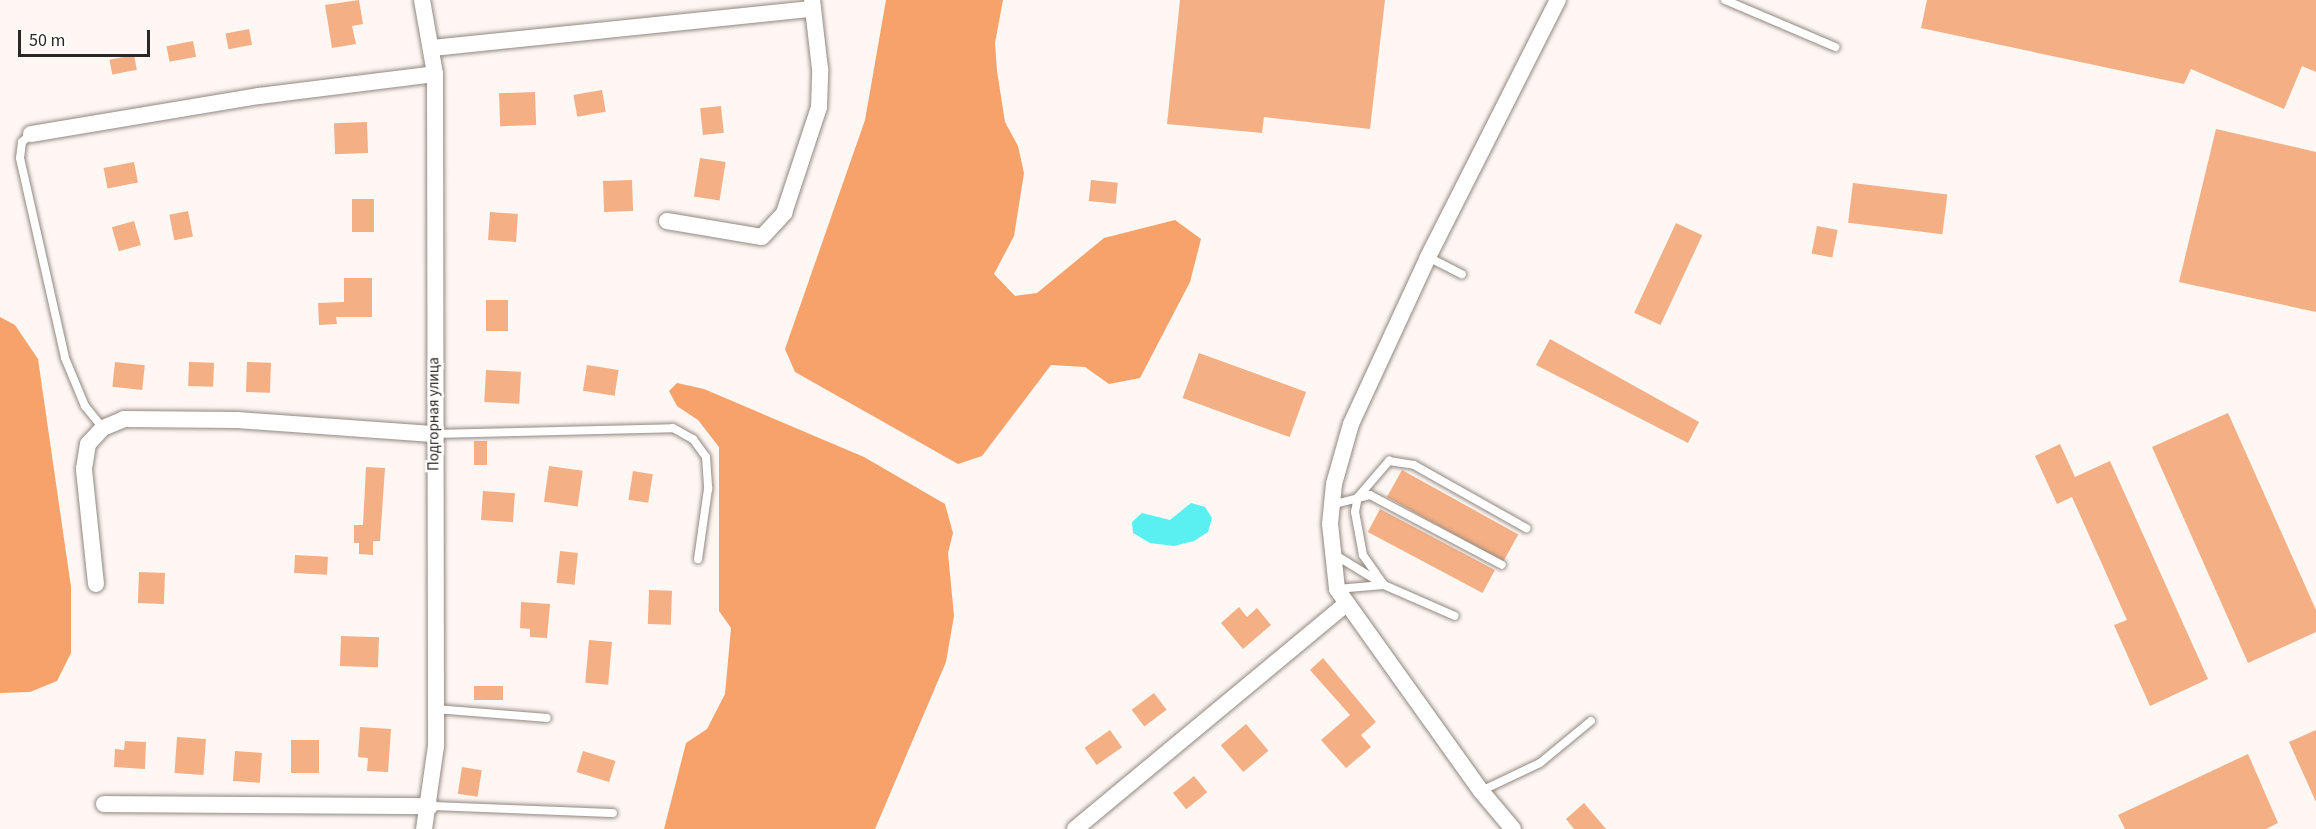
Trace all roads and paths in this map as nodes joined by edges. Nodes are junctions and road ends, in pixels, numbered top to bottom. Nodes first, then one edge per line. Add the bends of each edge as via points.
1 (422, 0) edge
2 (1558, 0) edge
3 (1725, 0) edge
4 (813, 4) edge
5 (1835, 47) dead end
6 (433, 48) junction
7 (435, 74) junction
8 (31, 134) joint
9 (667, 221) dead end
10 (1428, 256) junction
11 (1462, 274) dead end
12 (104, 428) junction
13 (433, 434) junction
14 (1358, 497) junction
15 (1331, 505) junction
16 (1526, 528) dead end
17 (1332, 553) junction
18 (698, 559) dead end
19 (1502, 565) dead end
20 (96, 584) dead end
21 (1384, 585) junction
22 (1341, 596) junction
23 (1455, 616) dead end
24 (436, 709) junction
25 (547, 717) dead end
26 (1591, 722) dead end
27 (1481, 791) junction
28 (104, 804) dead end
29 (430, 806) junction
30 (613, 813) dead end
31 (424, 829) edge
32 (1075, 829) edge
33 (1513, 829) edge

1 - 6 street, Подгорная улица
2 - 10 street
3 - 5 lane
4 - 6 street
4 - 9 street via 820,69 819,107 784,213 762,237
6 - 7 street, Подгорная улица
7 - 8 street via 259,96
7 - 13 street, Подгорная улица
8 - 12 lane via 22,142 20,158 65,358 85,406
10 - 11 lane
10 - 15 street via 1351,424
12 - 13 street via 124,419 237,420
12 - 20 street via 88,444 84,469
13 - 18 lane via 673,428 693,439 706,457 708,489
13 - 24 street, Подгорная улица
14 - 15 lane
14 - 16 lane via 1377,470 1397,460
14 - 19 lane via 1383,500
14 - 21 lane via 1355,512 1363,555
15 - 17 street
17 - 21 lane
17 - 22 street
21 - 22 lane
21 - 23 lane
22 - 27 street
22 - 32 street
24 - 25 lane
24 - 29 street, Подгорная улица
26 - 27 lane via 1540,763
27 - 33 street
28 - 29 street
29 - 30 lane
29 - 31 street, Подгорная улица

